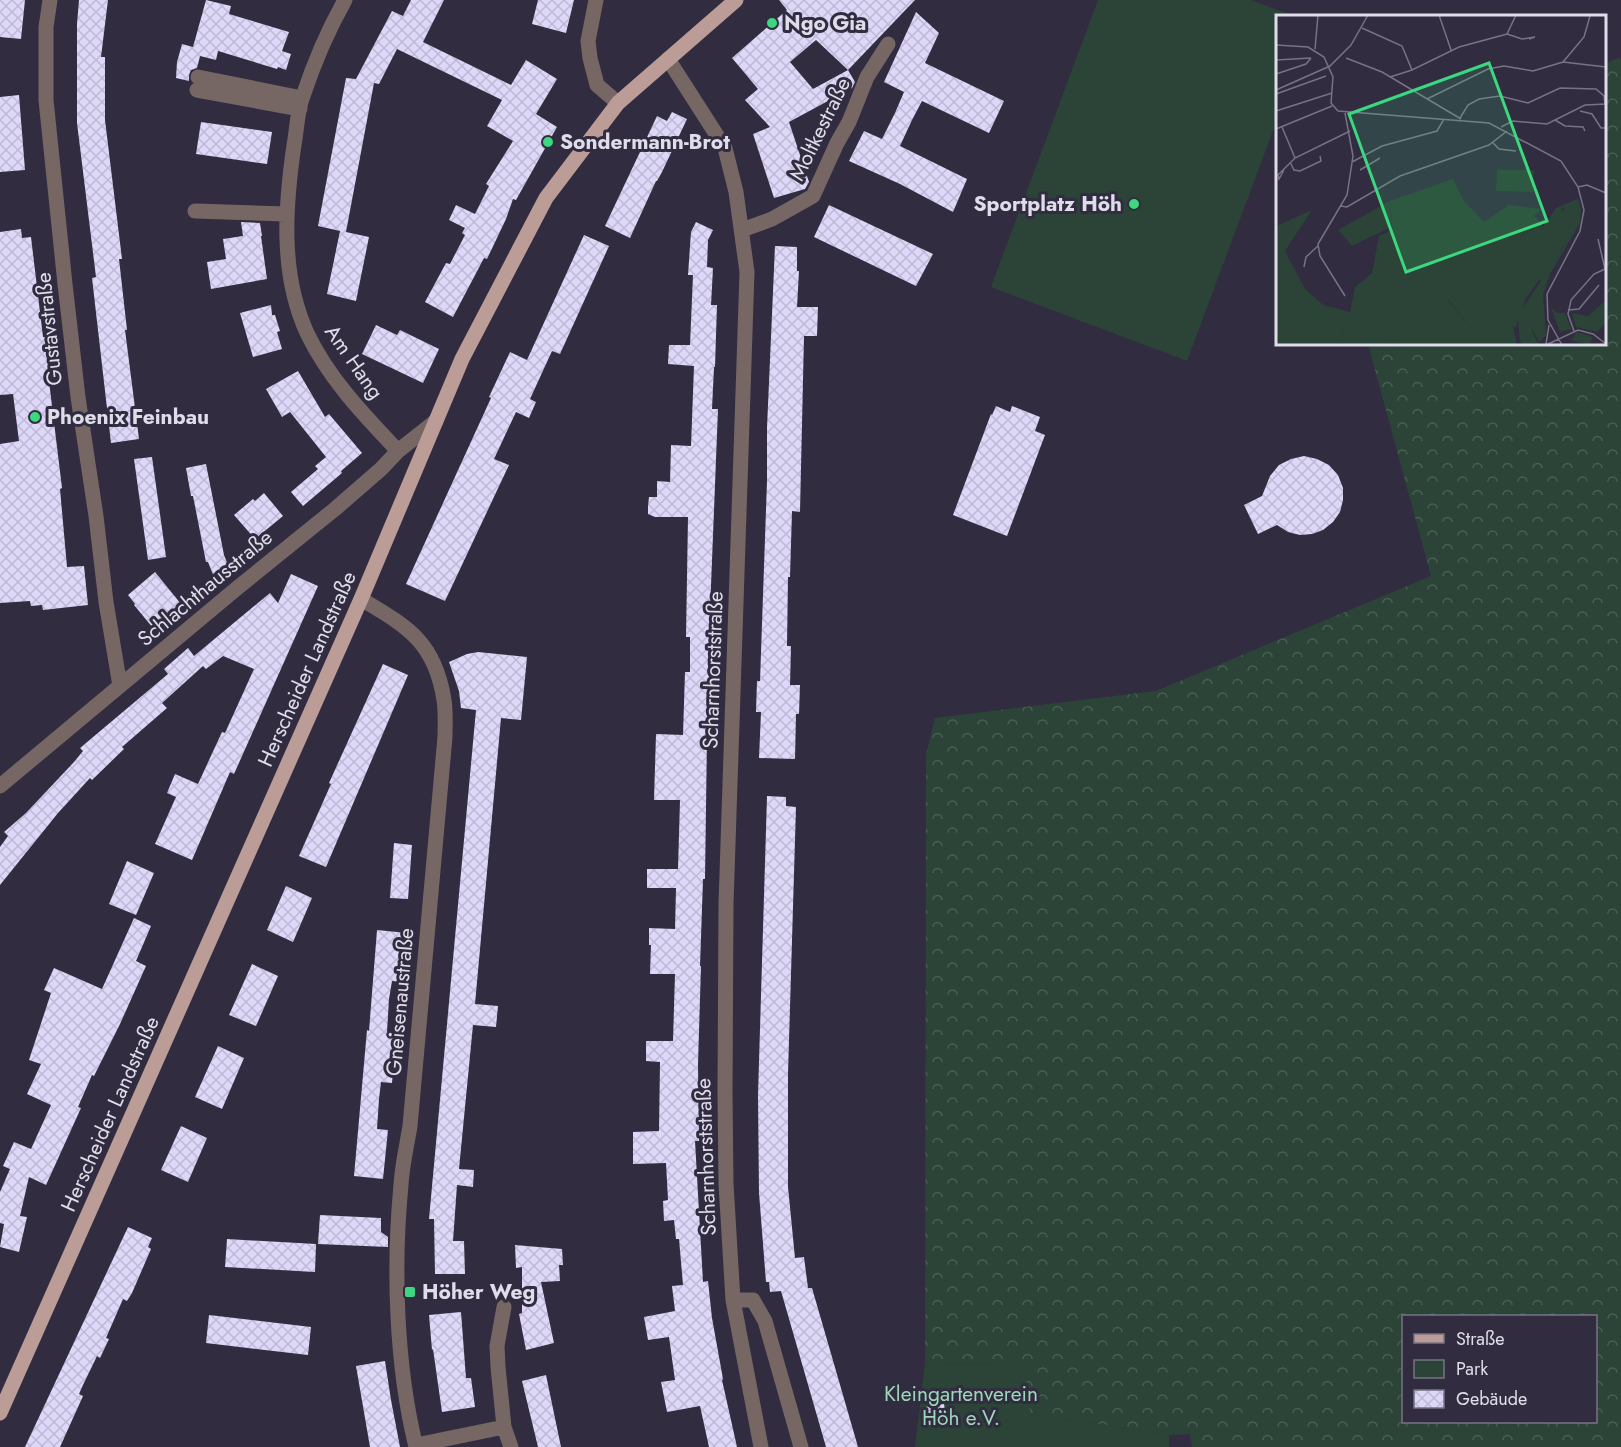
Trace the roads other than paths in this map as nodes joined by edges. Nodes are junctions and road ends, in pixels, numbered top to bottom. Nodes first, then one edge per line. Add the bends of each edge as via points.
1 (50, 0) edge
2 (345, 0) edge
3 (596, 0) edge
4 (736, 0) edge
5 (888, 44) dead end
6 (668, 59) junction
7 (198, 84) dead end
8 (618, 103) junction
9 (301, 104) junction
10 (195, 211) dead end
11 (286, 214) junction
12 (742, 230) junction
13 (436, 421) junction
14 (398, 452) junction
15 (361, 599) junction
16 (120, 686) junction
17 (0, 786) edge
18 (733, 1300) junction
19 (504, 1307) dead end
20 (0, 1413) edge
21 (504, 1427) junction
22 (416, 1446) edge
23 (511, 1447) edge
24 (761, 1447) edge
25 (801, 1447) edge

1 - 16 street, Gustavstraße via 46,100 78,397
2 - 9 street, Am Hang via 320,51
3 - 8 street via 588,41 590,58 597,85
4 - 6 main road, Herscheider Landstraße
5 - 12 street, Moltkestraße via 867,77 813,196 772,219
6 - 8 main road, Herscheider Landstraße
6 - 12 street, Scharnhorststraße via 725,148
7 - 9 street
8 - 13 main road, Herscheider Landstraße via 546,198 462,359
9 - 11 street, Am Hang
10 - 11 street
11 - 14 street, Am Hang via 287,257 306,331 351,400
12 - 18 street, Scharnhorststraße via 747,272 724,1094
13 - 14 street, Schlachthausstraße
13 - 15 main road, Herscheider Landstraße
14 - 16 street, Schlachthausstraße via 335,509
15 - 20 main road, Herscheider Landstraße
15 - 22 street, Gneisenaustraße via 417,637 436,664 444,701 445,738 397,1249 400,1339
16 - 17 street, Schlachthausstraße
18 - 24 street, Scharnhorststraße
18 - 25 street via 753,1300 765,1321
19 - 21 street via 497,1346
21 - 22 street, Gneisenaustraße
21 - 23 street

